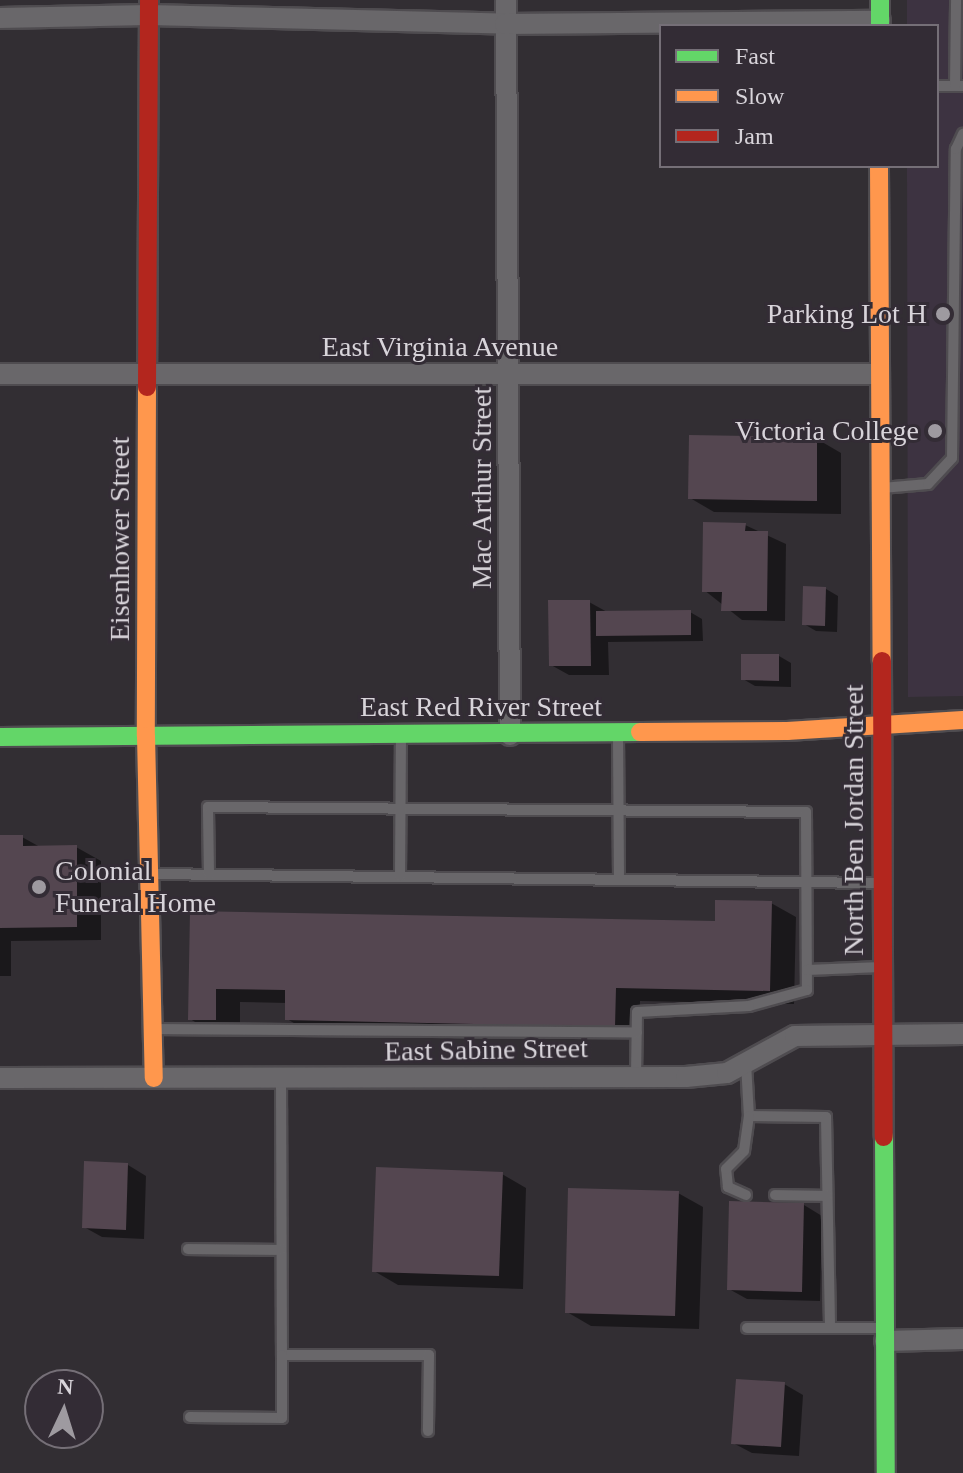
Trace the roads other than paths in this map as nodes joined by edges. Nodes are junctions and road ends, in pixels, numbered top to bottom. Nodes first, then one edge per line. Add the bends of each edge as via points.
1 (506, 0) edge
2 (956, 0) edge
3 (149, 8) edge
4 (880, 16) edge
5 (0, 18) edge
6 (505, 24) junction
7 (959, 86) edge
8 (963, 134) edge
9 (879, 168) edge
10 (959, 365) edge
11 (149, 372) junction
12 (0, 374) edge
13 (879, 374) junction
14 (510, 376) junction
15 (880, 488) junction
16 (963, 720) edge
17 (882, 723) junction
18 (618, 734) junction
19 (510, 735) junction
20 (146, 736) junction
21 (401, 736) junction
22 (0, 737) edge
23 (401, 808) junction
24 (619, 810) junction
25 (149, 874) junction
26 (209, 874) junction
27 (400, 876) junction
28 (619, 879) junction
29 (805, 881) junction
30 (883, 883) junction
31 (883, 967) junction
32 (807, 970) junction
33 (153, 1029) junction
34 (637, 1032) junction
35 (963, 1034) edge
36 (882, 1035) junction
37 (746, 1063) junction
38 (636, 1077) junction
39 (0, 1078) edge
40 (154, 1078) junction
41 (281, 1080) junction
42 (749, 1116) junction
43 (746, 1195) dead end
44 (775, 1195) dead end
45 (827, 1196) junction
46 (188, 1249) dead end
47 (280, 1250) junction
48 (830, 1327) junction
49 (747, 1328) dead end
50 (886, 1334) junction
51 (963, 1339) edge
52 (282, 1355) junction
53 (190, 1417) dead end
54 (428, 1431) dead end
55 (886, 1473) edge

1 - 6 street, Mac Arthur Street
2 - 7 lane
3 - 5 street
3 - 6 street
3 - 11 street, Eisenhower Street
4 - 6 street
6 - 14 street, Mac Arthur Street
8 - 10 lane via 956,149
9 - 13 street, North Ben Jordan Street
10 - 15 lane via 952,458 928,484
11 - 12 street, East Virginia Avenue
11 - 14 street, East Virginia Avenue
11 - 20 street, Eisenhower Street
13 - 14 street, East Virginia Avenue
13 - 15 street, North Ben Jordan Street
14 - 19 street, Mac Arthur Street
15 - 17 street, North Ben Jordan Street
16 - 17 street, East Red River Street
17 - 18 street, East Red River Street
17 - 30 street, North Ben Jordan Street
18 - 19 street, East Red River Street
18 - 24 lane
19 - 21 street, East Red River Street
20 - 21 street, East Red River Street
20 - 22 street, East Red River Street
20 - 25 street, Eisenhower Street
21 - 23 lane
23 - 24 lane
23 - 26 lane via 208,807
23 - 27 lane
24 - 28 lane
24 - 29 lane via 806,812
25 - 26 lane
25 - 33 street, Eisenhower Street
26 - 27 lane
27 - 28 lane
28 - 29 lane
29 - 30 lane
29 - 32 lane
30 - 31 street, North Ben Jordan Street
31 - 32 lane
31 - 36 street, North Ben Jordan Street
32 - 34 lane via 807,990 749,1006 637,1012
33 - 34 lane
33 - 40 street, Eisenhower Street
34 - 38 lane
35 - 36 street, East Sabine Street
36 - 37 street, East Sabine Street via 795,1036
36 - 50 street, North Ben Jordan Street
37 - 38 street, East Sabine Street via 727,1073
37 - 42 lane
38 - 41 street, East Sabine Street
39 - 40 street, East Sabine Street
40 - 41 street, East Sabine Street
41 - 47 lane
42 - 43 lane via 744,1151 726,1169 728,1187
42 - 45 lane via 826,1117
44 - 45 lane
45 - 48 lane
46 - 47 lane
47 - 52 lane
48 - 49 lane
48 - 50 lane
50 - 51 street
50 - 55 street, North Ben Jordan Street
52 - 53 lane via 282,1418
52 - 54 lane via 429,1355

